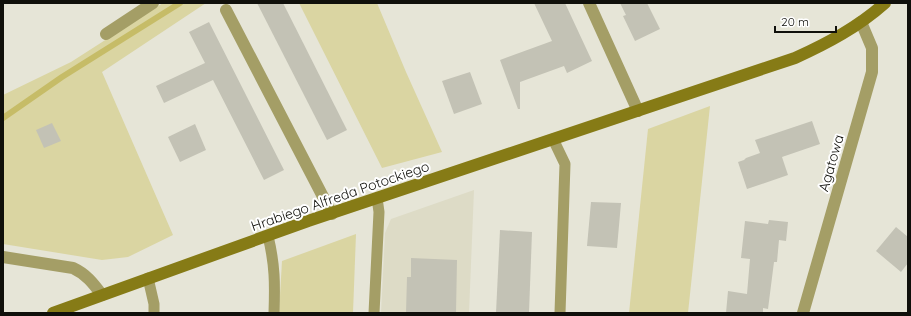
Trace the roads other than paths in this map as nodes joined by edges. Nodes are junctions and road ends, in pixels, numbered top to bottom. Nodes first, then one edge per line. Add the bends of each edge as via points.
1 (153, 3) edge
2 (590, 3) edge
3 (885, 3) edge
4 (226, 10) dead end
5 (861, 22) junction
6 (106, 34) dead end
7 (638, 111) junction
8 (553, 139) junction
9 (377, 198) junction
10 (332, 214) junction
11 (268, 236) junction
12 (3, 257) edge
13 (148, 278) junction
14 (102, 295) junction
15 (53, 313) edge
16 (154, 313) edge
17 (274, 313) edge
18 (374, 313) edge
19 (560, 313) edge
20 (804, 313) edge

1 - 6 street
2 - 7 street
3 - 5 street, Hrabiego Alfreda Potockiego
4 - 10 street
5 - 7 street, Hrabiego Alfreda Potockiego via 829,42 795,58
5 - 20 street, Agatowa via 872,48 872,72
7 - 8 street, Hrabiego Alfreda Potockiego
8 - 9 street, Hrabiego Alfreda Potockiego
8 - 19 lane via 565,164
9 - 10 street, Hrabiego Alfreda Potockiego
9 - 18 lane via 379,212
10 - 11 street, Hrabiego Alfreda Potockiego
11 - 13 street, Hrabiego Alfreda Potockiego
11 - 17 lane via 274,268
12 - 14 street via 73,268 83,272
13 - 14 street, Hrabiego Alfreda Potockiego
13 - 16 lane
14 - 15 street, Hrabiego Alfreda Potockiego

